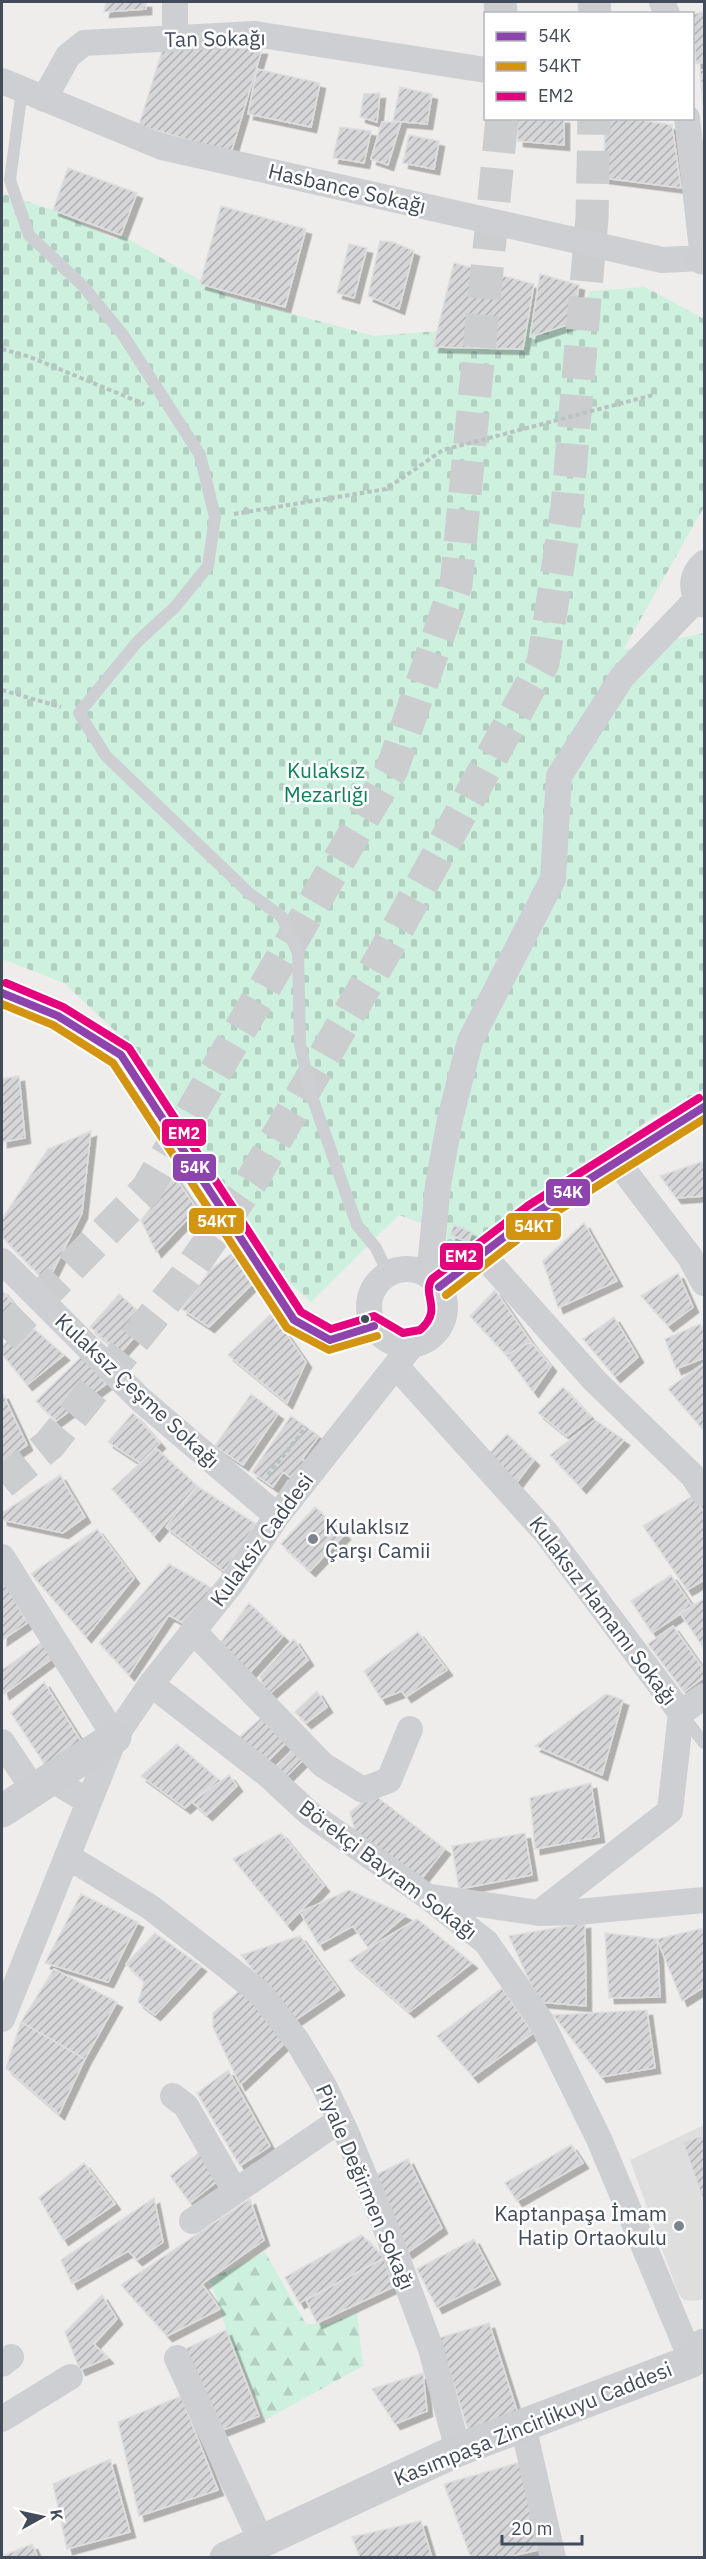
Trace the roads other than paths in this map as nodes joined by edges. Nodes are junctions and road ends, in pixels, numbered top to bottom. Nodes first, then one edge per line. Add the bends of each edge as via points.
1 (175, 2) edge
2 (175, 39) junction
3 (484, 70) edge
4 (22, 90) edge
5 (693, 122) edge
6 (704, 258) edge
7 (705, 563) edge
8 (701, 602) edge
9 (2, 993) edge
10 (705, 1107) edge
11 (615, 1160) junction
12 (480, 1252) junction
13 (2, 1262) edge
14 (388, 1273) junction
15 (434, 1282) junction
16 (705, 1283) edge
17 (374, 1326) junction
18 (412, 1345) junction
19 (396, 1366) junction
20 (705, 1493) edge
21 (277, 1516) junction
22 (2, 1557) edge
23 (193, 1631) junction
24 (151, 1684) junction
25 (705, 1696) edge
26 (681, 1713) junction
27 (410, 1729) dead end
28 (115, 1737) junction
29 (2, 1742) edge
30 (705, 1743) edge
31 (43, 1785) junction
32 (89, 1802) junction
33 (2, 1811) edge
34 (68, 1856) junction
35 (428, 1897) junction
36 (705, 1900) edge
37 (539, 1913) junction
38 (2, 2019) edge
39 (173, 2096) dead end
40 (340, 2120) junction
41 (235, 2191) junction
42 (192, 2221) dead end
43 (698, 2353) edge
44 (177, 2358) dead end
45 (70, 2377) dead end
46 (2, 2418) edge
47 (523, 2425) junction
48 (458, 2450) junction
49 (261, 2541) junction
50 (226, 2558) edge
51 (553, 2558) edge

1 - 2 street
2 - 3 street, Tan Sokağı via 255,33
2 - 4 street, Tan Sokağı via 84,43
4 - 6 street, Hasbance Sokağı via 162,147 662,260
4 - 14 lane via 10,180 29,235 83,286 123,336 165,399 200,455 215,517 207,566 79,713 106,756 249,893 282,917 298,953 300,1044 310,1091 357,1225 376,1248
5 - 6 street
7 - 8 street via 694,577 693,591
8 - 15 street via 622,677 559,776 553,879 470,1041 450,1119 438,1185
9 - 17 street via 58,1016 121,1055 294,1320 330,1340
10 - 11 street
11 - 12 street
11 - 16 street via 690,1257
12 - 15 street
12 - 20 street via 595,1381 693,1476
13 - 21 street, Kulaksız Çeşme Sokağı via 140,1399
14 - 15 street via 420,1271
14 - 17 street via 379,1280 369,1302
15 - 18 street via 444,1298 441,1323 434,1333
17 - 18 street via 390,1341
18 - 19 street, Kulaksiz Caddesi
19 - 21 street, Kulaksiz Caddesi
19 - 26 street, Kulaksız Hamamı Sokağı via 547,1534
21 - 23 street, Kulaksiz Caddesi
22 - 28 street
23 - 24 street, Kulaksiz Caddesi
23 - 27 street via 323,1766 363,1790 389,1780
24 - 28 street, Kulaksiz Caddesi
24 - 35 street, Börekçi Bayram Sokağı via 268,1775 309,1813
25 - 26 street
26 - 30 lane
26 - 37 street, Kulaksız Hamamı Sokağı via 670,1811
28 - 31 street
28 - 32 street, Kulaksiz Caddesi
29 - 31 street
31 - 32 street
31 - 33 street
32 - 34 street, Kulaksiz Caddesi
34 - 38 street, Kulaksiz Caddesi
34 - 40 street, Piyale Değirmen Sokağı via 150,1907 261,1994 298,2042
35 - 37 street
35 - 43 street, Börekçi Bayram Sokağı via 486,1942 541,2021
36 - 37 street
39 - 41 street via 186,2106
40 - 41 street
40 - 48 street, Piyale Değirmen Sokağı via 431,2349
41 - 42 street
43 - 47 street, Kasımpaşa Zincirlikuyu Caddesi
44 - 49 street
45 - 46 street
47 - 48 street, Kasımpaşa Zincirlikuyu Caddesi
47 - 51 street
48 - 49 street, Kasımpaşa Zincirlikuyu Caddesi
49 - 50 street, Kasımpaşa Zincirlikuyu Caddesi

